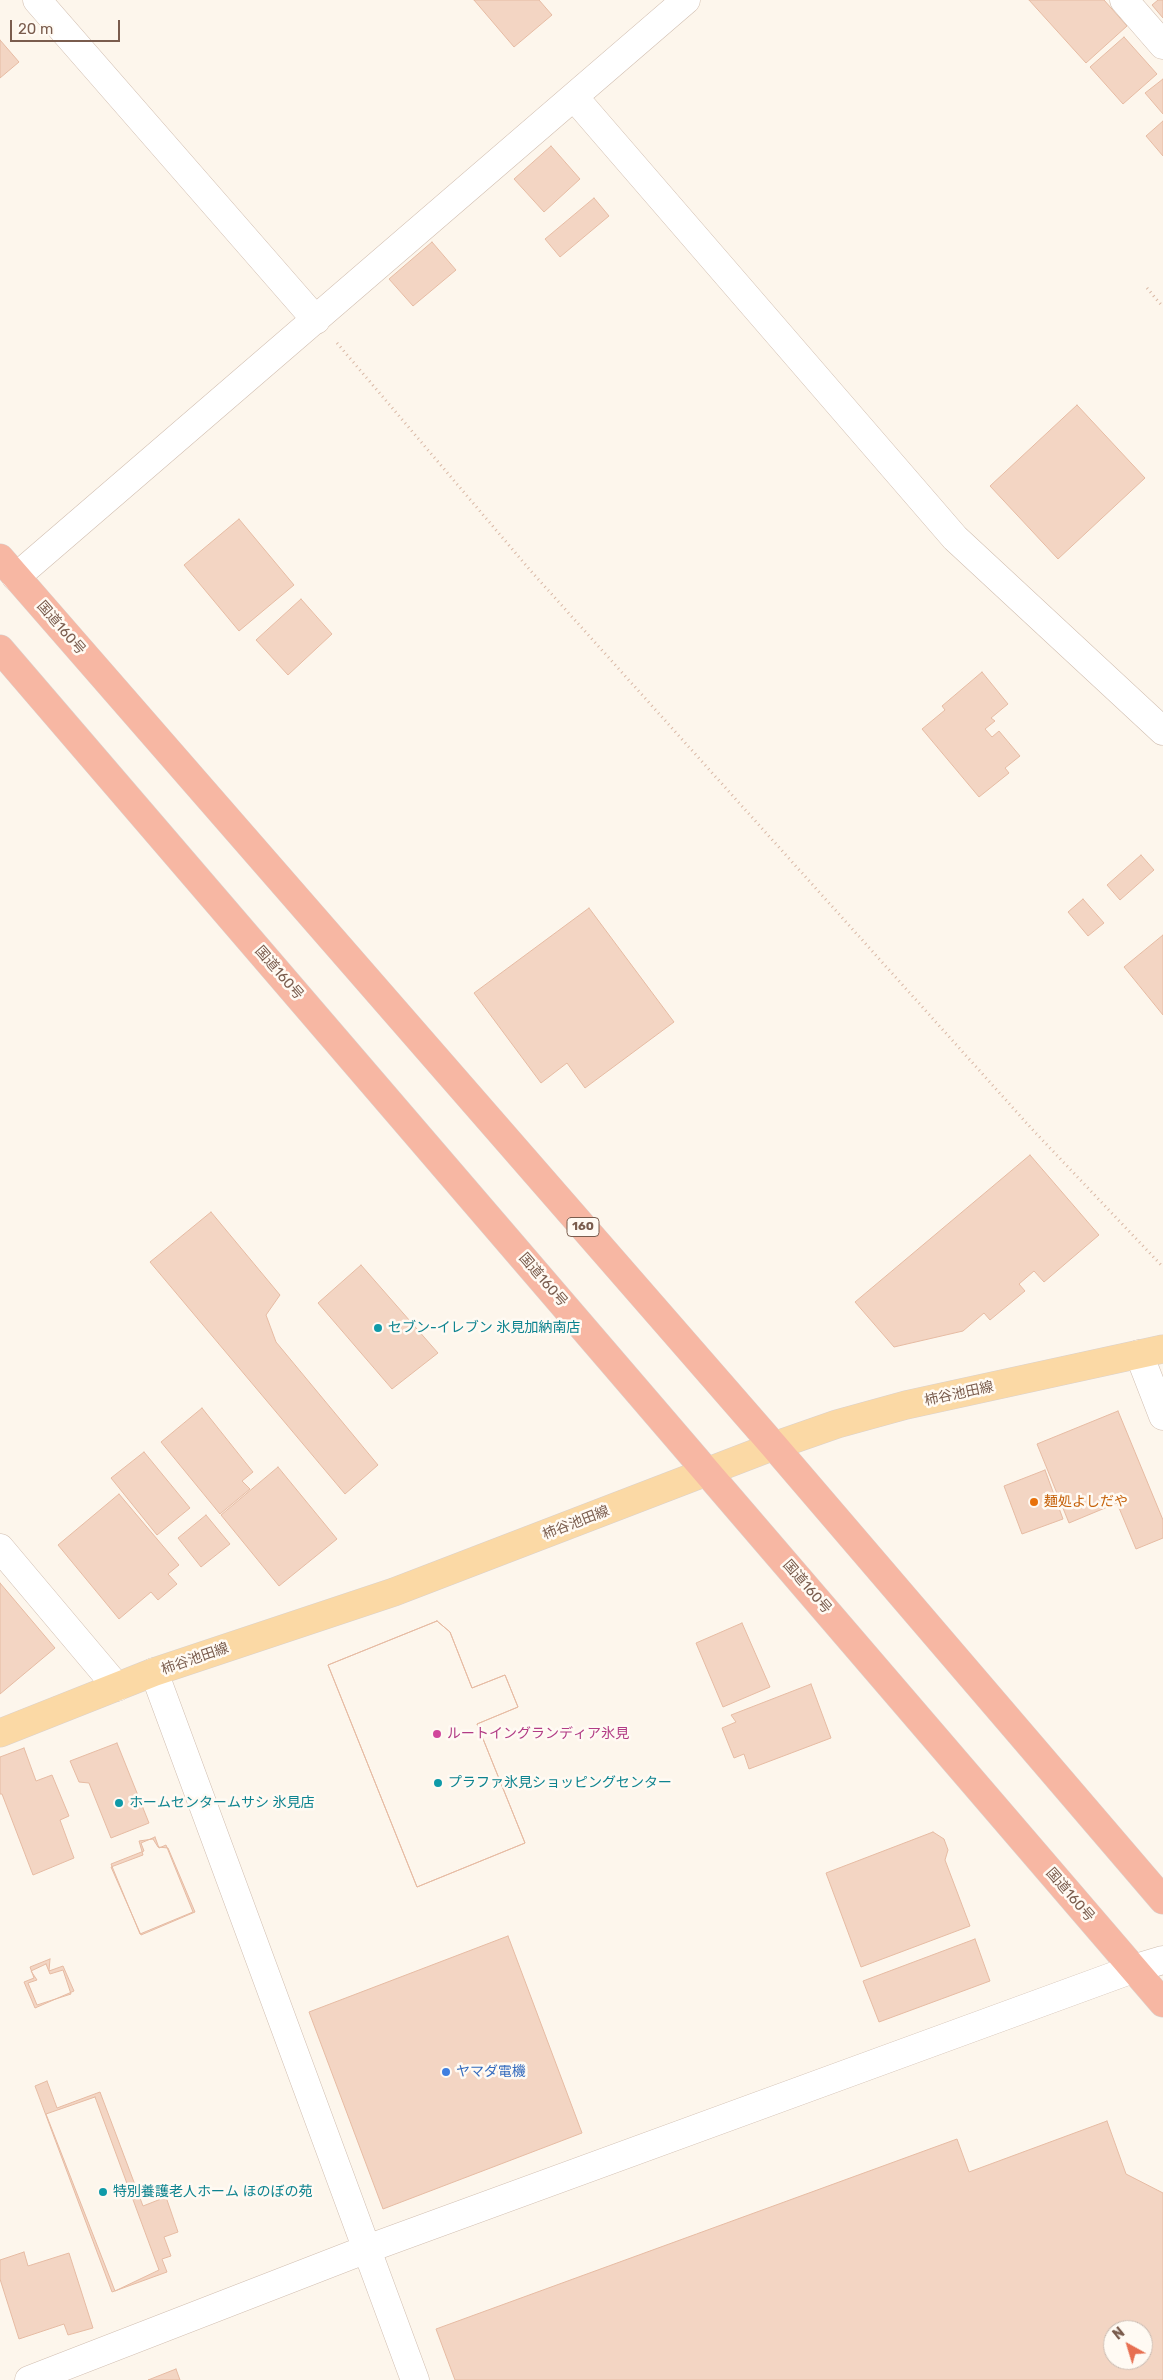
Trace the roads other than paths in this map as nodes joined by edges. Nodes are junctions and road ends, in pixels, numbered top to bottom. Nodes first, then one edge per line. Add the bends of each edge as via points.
1 (37, 0) edge
2 (686, 0) edge
3 (1124, 0) edge
4 (1163, 45) edge
5 (574, 97) junction
6 (316, 320) junction
7 (8, 567) edge
8 (0, 649) edge
9 (1163, 731) edge
10 (1151, 1352) edge
11 (1163, 1416) edge
12 (774, 1446) junction
13 (709, 1473) junction
14 (0, 1548) edge
15 (154, 1672) junction
16 (117, 1687) junction
17 (0, 1733) edge
18 (1163, 1900) edge
19 (1163, 1960) edge
20 (1133, 1969) junction
21 (1163, 2003) edge
22 (367, 2249) junction
23 (29, 2380) edge
24 (415, 2380) edge

1 - 6 street
2 - 5 street
3 - 4 street
5 - 6 street
5 - 9 street via 956,538
6 - 7 street
7 - 12 highway, 国道160号 / 160
8 - 13 highway, 国道160号
10 - 11 street
10 - 12 main road, 柿谷池田線 via 906,1405
12 - 13 main road, 柿谷池田線
12 - 18 highway, 国道160号 / 160
13 - 15 main road, 柿谷池田線 via 394,1592
13 - 20 highway, 国道160号
14 - 16 street
15 - 16 main road, 柿谷池田線
15 - 22 street
16 - 17 main road, 柿谷池田線
19 - 20 street
20 - 21 highway, 国道160号
20 - 22 street
22 - 23 street
22 - 24 street

